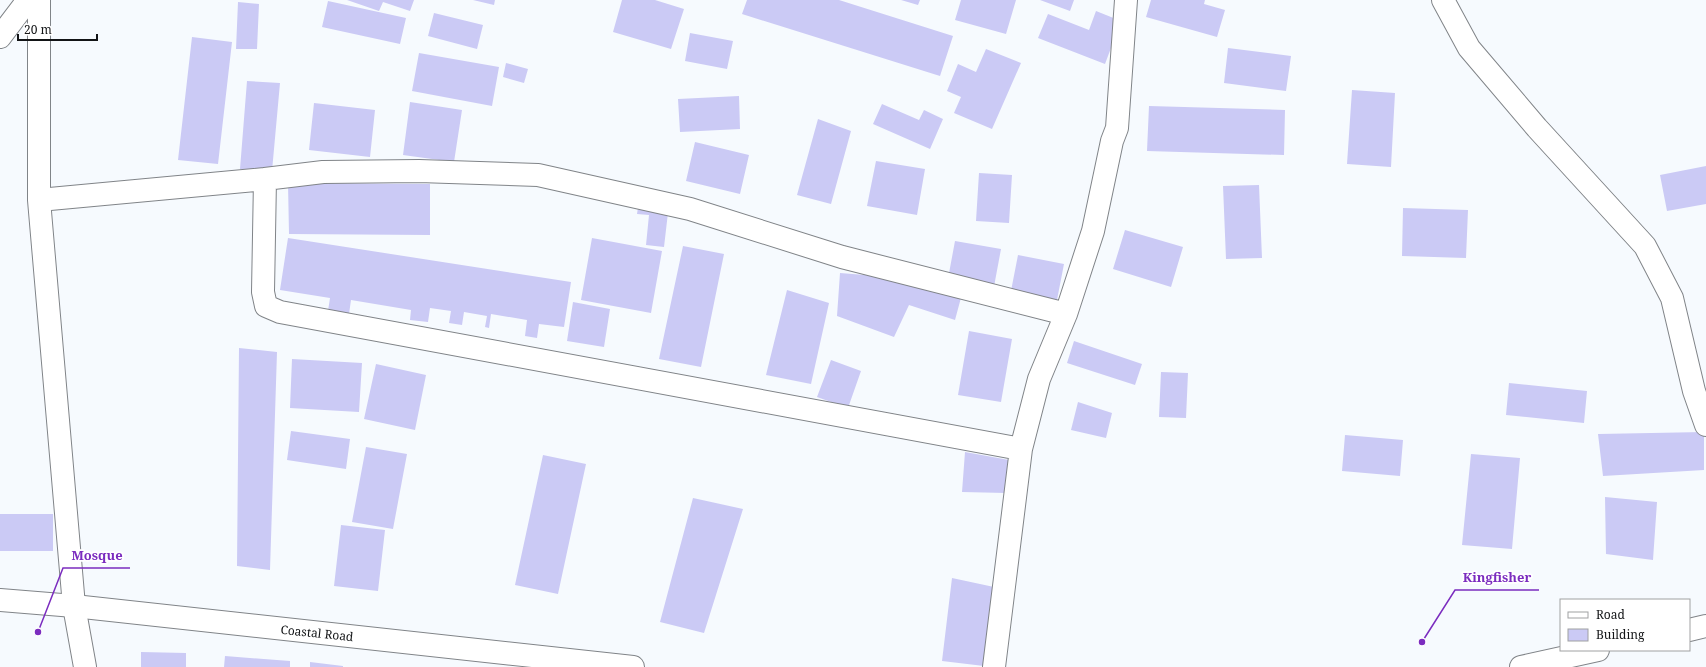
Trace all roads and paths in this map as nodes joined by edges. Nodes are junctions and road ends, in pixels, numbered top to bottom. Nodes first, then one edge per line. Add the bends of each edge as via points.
1 (28, 0) edge
2 (39, 0) edge
3 (1126, 0) edge
4 (1444, 0) edge
5 (0, 37) edge
6 (265, 179) junction
7 (39, 200) junction
8 (1066, 314) junction
9 (1706, 425) edge
10 (1020, 449) junction
11 (0, 600) edge
12 (74, 606) junction
13 (1706, 626) edge
14 (1690, 630) edge
15 (1593, 651) edge
16 (85, 667) edge
17 (633, 667) edge
18 (994, 667) edge
19 (1521, 667) edge

1 - 5 street
2 - 7 street
3 - 8 street via 1116,128 1093,230
4 - 9 street via 1469,48 1537,128 1645,246 1672,298 1694,391
6 - 7 street
6 - 8 street via 323,172 419,171 538,175 690,209 842,257
6 - 10 street via 262,292 266,306 280,312
7 - 12 street
8 - 10 street via 1039,379
10 - 18 street
11 - 12 street, Coastal Road
12 - 16 street
12 - 17 street, Coastal Road
13 - 14 street
15 - 19 street

